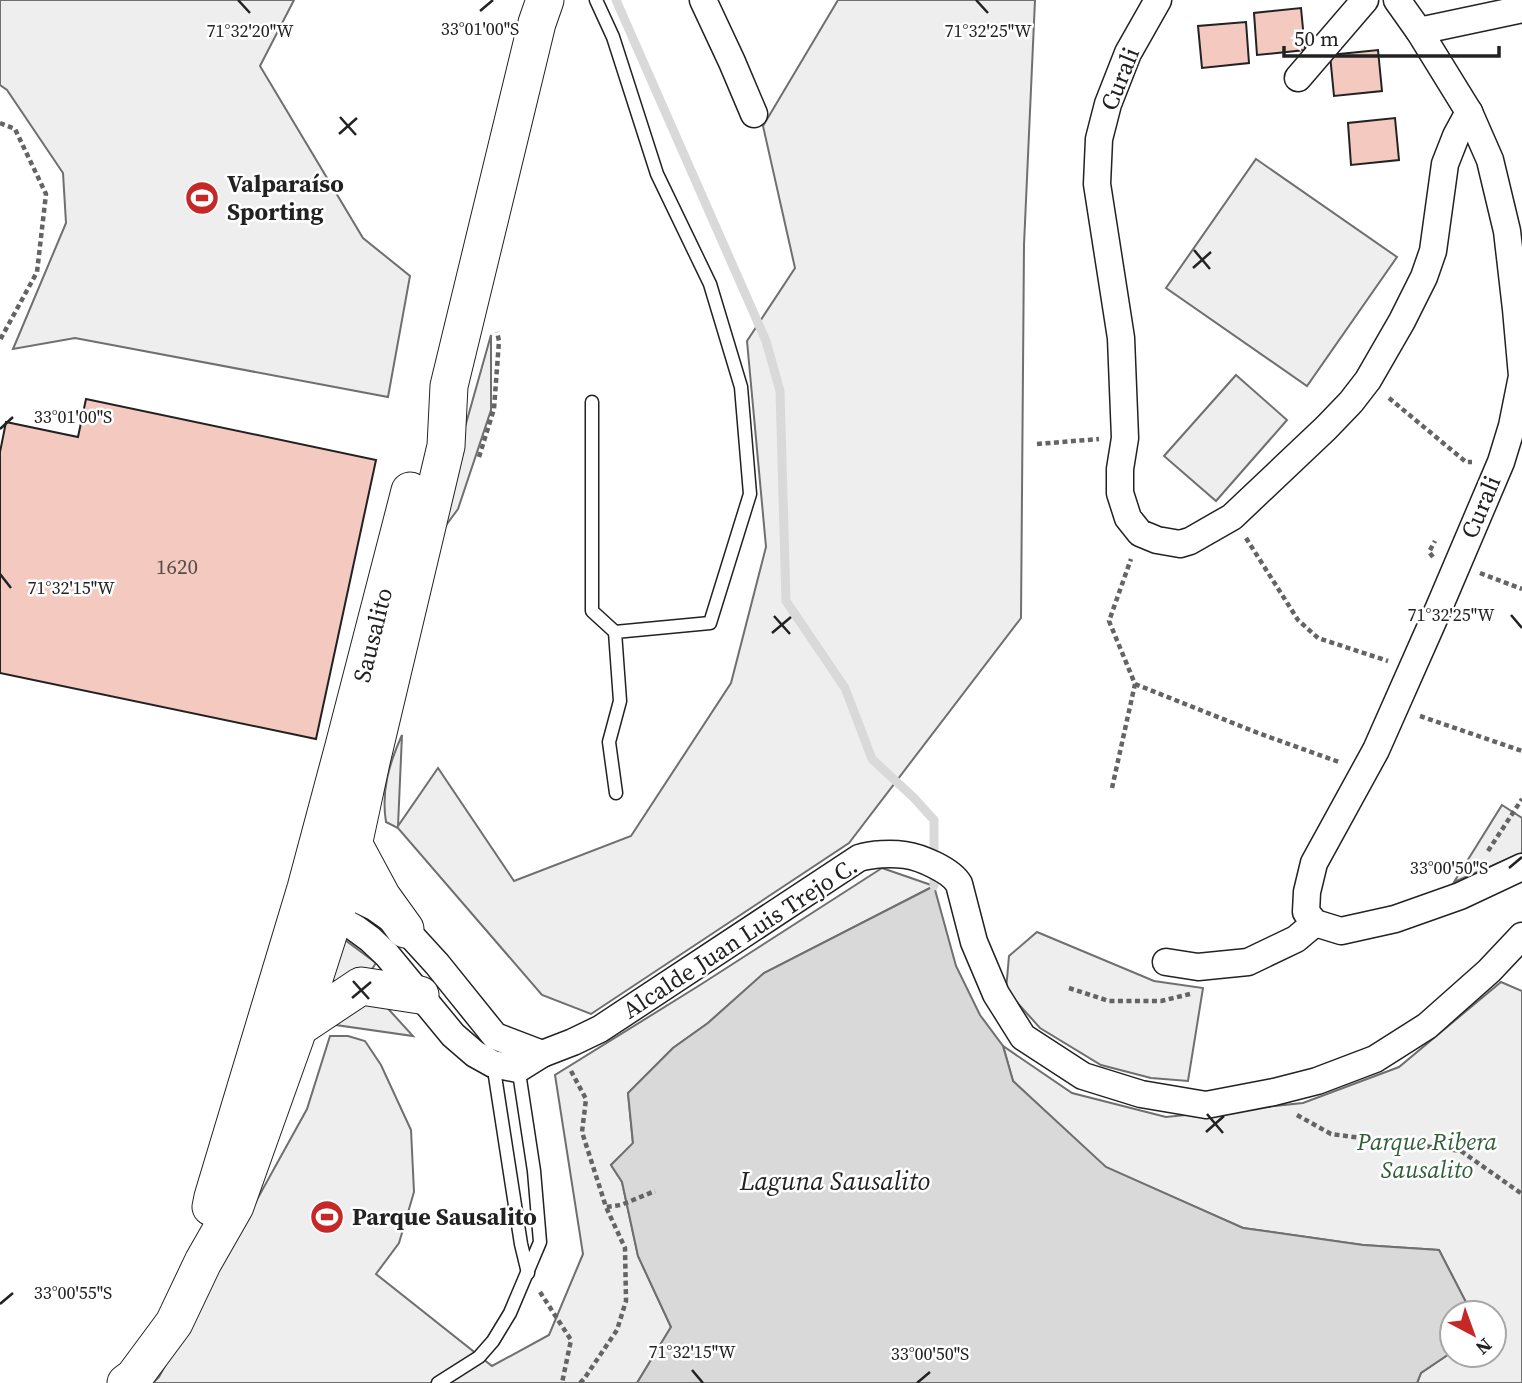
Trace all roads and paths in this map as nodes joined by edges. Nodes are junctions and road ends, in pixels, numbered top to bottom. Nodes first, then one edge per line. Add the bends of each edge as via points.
1 (545, 0) edge
2 (596, 0) edge
3 (703, 0) edge
4 (1158, 0) edge
5 (1365, 0) edge
6 (1397, 0) edge
7 (1522, 7) edge
8 (1419, 31) junction
9 (1298, 78) dead end
10 (1469, 112) junction
11 (754, 114) dead end
12 (0, 123) edge
13 (0, 340) edge
14 (1368, 380) junction
15 (449, 386) junction
16 (592, 402) dead end
17 (1125, 438) junction
18 (1037, 444) dead end
19 (1501, 462) junction
20 (1232, 516) junction
21 (1140, 533) junction
22 (1456, 565) junction
23 (1522, 589) edge
24 (615, 632) junction
25 (1421, 650) junction
26 (1135, 684) junction
27 (1395, 708) junction
28 (1376, 750) junction
29 (1522, 751) edge
30 (1112, 788) dead end
31 (617, 793) dead end
32 (1522, 799) edge
33 (354, 845) junction
34 (1488, 853) dead end
35 (1522, 867) edge
36 (306, 888) junction
37 (338, 904) junction
38 (1315, 923) junction
39 (405, 929) junction
40 (1522, 936) edge
41 (1166, 962) dead end
42 (1069, 988) dead end
43 (1196, 993) dead end
44 (420, 995) junction
45 (298, 1028) junction
46 (513, 1053) junction
47 (1259, 1095) junction
48 (586, 1099) dead end
49 (655, 1191) dead end
50 (1522, 1194) edge
51 (606, 1207) junction
52 (203, 1262) junction
53 (528, 1273) junction
54 (126, 1383) edge
55 (438, 1383) edge
56 (562, 1383) edge
57 (580, 1383) edge

1 - 15 main road, Sausalito
2 - 24 lane via 613,37 657,174 710,284 741,387 750,494 710,622
3 - 11 street
4 - 17 street, Curali via 1128,53 1099,139 1097,184 1121,338
5 - 9 street
6 - 8 street, Curali
7 - 8 street
8 - 10 street, Curali
10 - 14 street via 1445,164 1433,251 1424,277
10 - 19 street, Curali via 1490,160 1517,309 1522,376
12 - 13 path via 15,130 46,194 37,272
14 - 19 path via 1466,463
14 - 20 street via 1326,428
15 - 33 main road, Sausalito via 446,446
15 - 36 main road, Sausalito via 423,441
16 - 24 lane via 593,611
17 - 18 path
17 - 21 street, Curali via 1119,493 1128,518
19 - 22 street, Curali
20 - 21 street via 1180,544
20 - 25 path via 1298,620 1318,638 1388,661
21 - 26 path via 1109,621
22 - 23 path
22 - 25 street, Curali
24 - 31 lane via 620,701 609,742
25 - 27 street, Curali
26 - 28 path via 1338,762
26 - 30 path
27 - 28 street, Curali
27 - 29 path
28 - 38 street, Curali via 1314,863 1306,912
32 - 34 path
33 - 37 main road, Sausalito
33 - 39 main road
35 - 38 street via 1395,919 1341,931
36 - 37 street via 319,908
36 - 52 main road, Sausalito via 213,1197
37 - 39 street via 374,907
37 - 44 street
37 - 45 main road, Sausalito
38 - 41 street via 1296,939 1248,962 1198,967
39 - 46 street
40 - 47 street, Alcalde Juan Luis Trejo C. via 1427,1026 1375,1059 1317,1081
42 - 43 path via 1109,1001 1161,1002
44 - 45 main road via 361,986
44 - 46 street via 475,1054
45 - 52 main road, Sausalito via 235,1206
46 - 47 street, Alcalde Juan Luis Trejo C. via 573,1042 600,1028 859,858 906,855 955,877 974,942 996,994 1023,1037 1083,1076 1141,1094 1206,1105
46 - 53 lane via 521,1244
46 - 53 lane via 534,1171 540,1242
47 - 50 path via 1331,1134 1461,1151
48 - 51 path via 582,1132
49 - 51 path
51 - 57 path via 625,1248 626,1301 617,1330
52 - 54 main road via 174,1323
53 - 55 lane via 493,1341 479,1357
53 - 56 path via 571,1339

